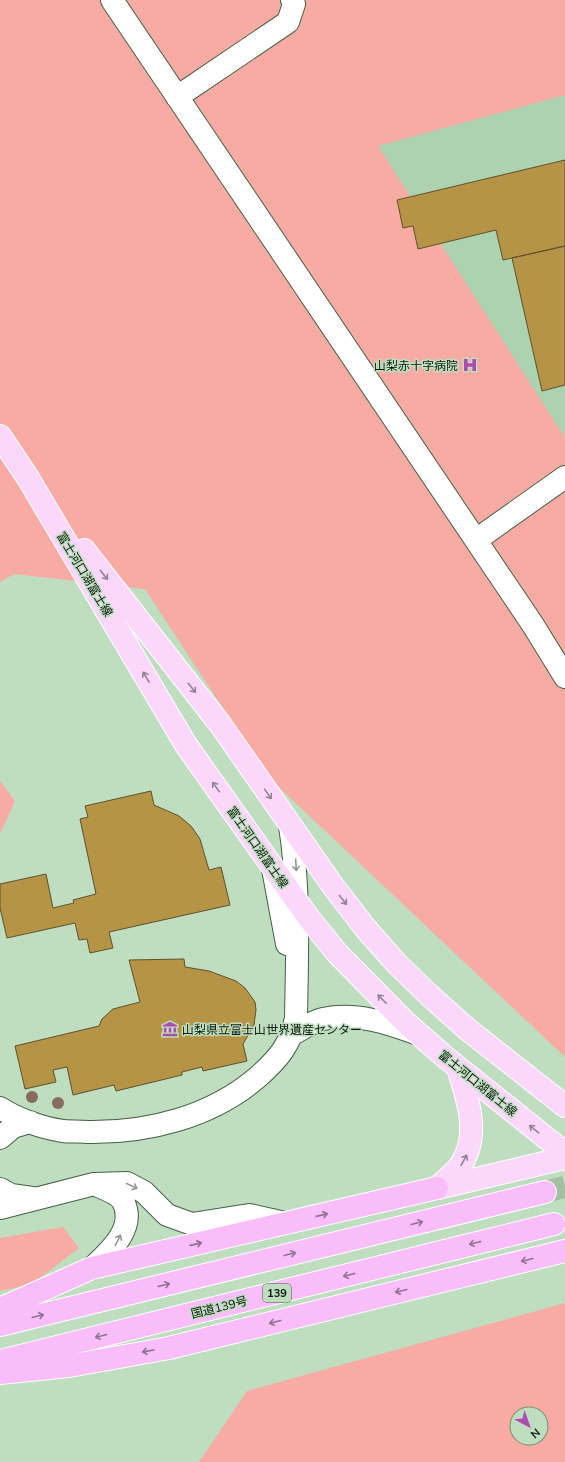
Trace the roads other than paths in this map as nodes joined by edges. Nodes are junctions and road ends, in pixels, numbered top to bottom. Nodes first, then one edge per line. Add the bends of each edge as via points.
1 (112, 0) edge
2 (292, 0) edge
3 (177, 97) junction
4 (0, 436) edge
5 (565, 477) edge
6 (28, 478) junction
7 (476, 540) junction
8 (565, 677) edge
9 (290, 826) junction
10 (273, 869) junction
11 (298, 903) junction
12 (296, 1000) junction
13 (293, 1034) junction
14 (418, 1034) junction
15 (458, 1068) junction
16 (565, 1106) edge
17 (0, 1108) edge
18 (30, 1122) junction
19 (0, 1138) edge
20 (565, 1153) edge
21 (565, 1158) edge
22 (94, 1184) junction
23 (437, 1188) junction
24 (0, 1189) edge
25 (544, 1192) tunnel mouth
26 (45, 1197) junction
27 (0, 1208) edge
28 (285, 1224) junction
29 (554, 1224) dead end
30 (565, 1251) edge
31 (92, 1268) junction
32 (0, 1309) edge
33 (0, 1325) edge
34 (0, 1361) edge
35 (69, 1366) junction
36 (0, 1373) edge
37 (0, 1383) edge

1 - 3 street
2 - 3 street via 294,4 288,22
3 - 7 street
4 - 6 main road, 富士河口湖富士線
5 - 7 street
6 -> 9 main road, 富士河口湖富士線 via 220,724
10 -> 6 main road, 富士河口湖富士線 via 186,745
7 - 8 street
9 -> 11 street
9 -> 16 main road, 富士河口湖富士線 via 337,892 397,964 467,1029
10 - 11 main road, 富士河口湖富士線
10 - 12 street
11 - 12 street
14 -> 11 main road, 富士河口湖富士線 via 342,958
12 - 13 street
13 - 14 street via 322,1019 351,1016 387,1023
13 - 18 street via 285,1049 272,1064 247,1087 222,1103 191,1116 159,1125 111,1132 63,1131
14 - 15 main road, 富士河口湖富士線
20 -> 15 main road, 富士河口湖富士線
23 -> 15 main road via 459,1167 469,1151 472,1128 470,1106
17 - 18 street via 8,1114
18 - 19 street via 13,1128
21 - 23 main road
22 - 26 street
22 -> 28 street via 127,1183 144,1192 167,1215 192,1224 248,1215
31 -> 22 street via 117,1244 127,1220 122,1201
28 -> 23 highway
24 - 26 street via 11,1195 26,1198
33 -> 25 highway
26 - 27 street
31 -> 28 highway
29 -> 34 highway, 国道139号 / 139
30 -> 35 highway via 169,1348
31 - 32 highway
35 - 36 highway
35 - 37 street

